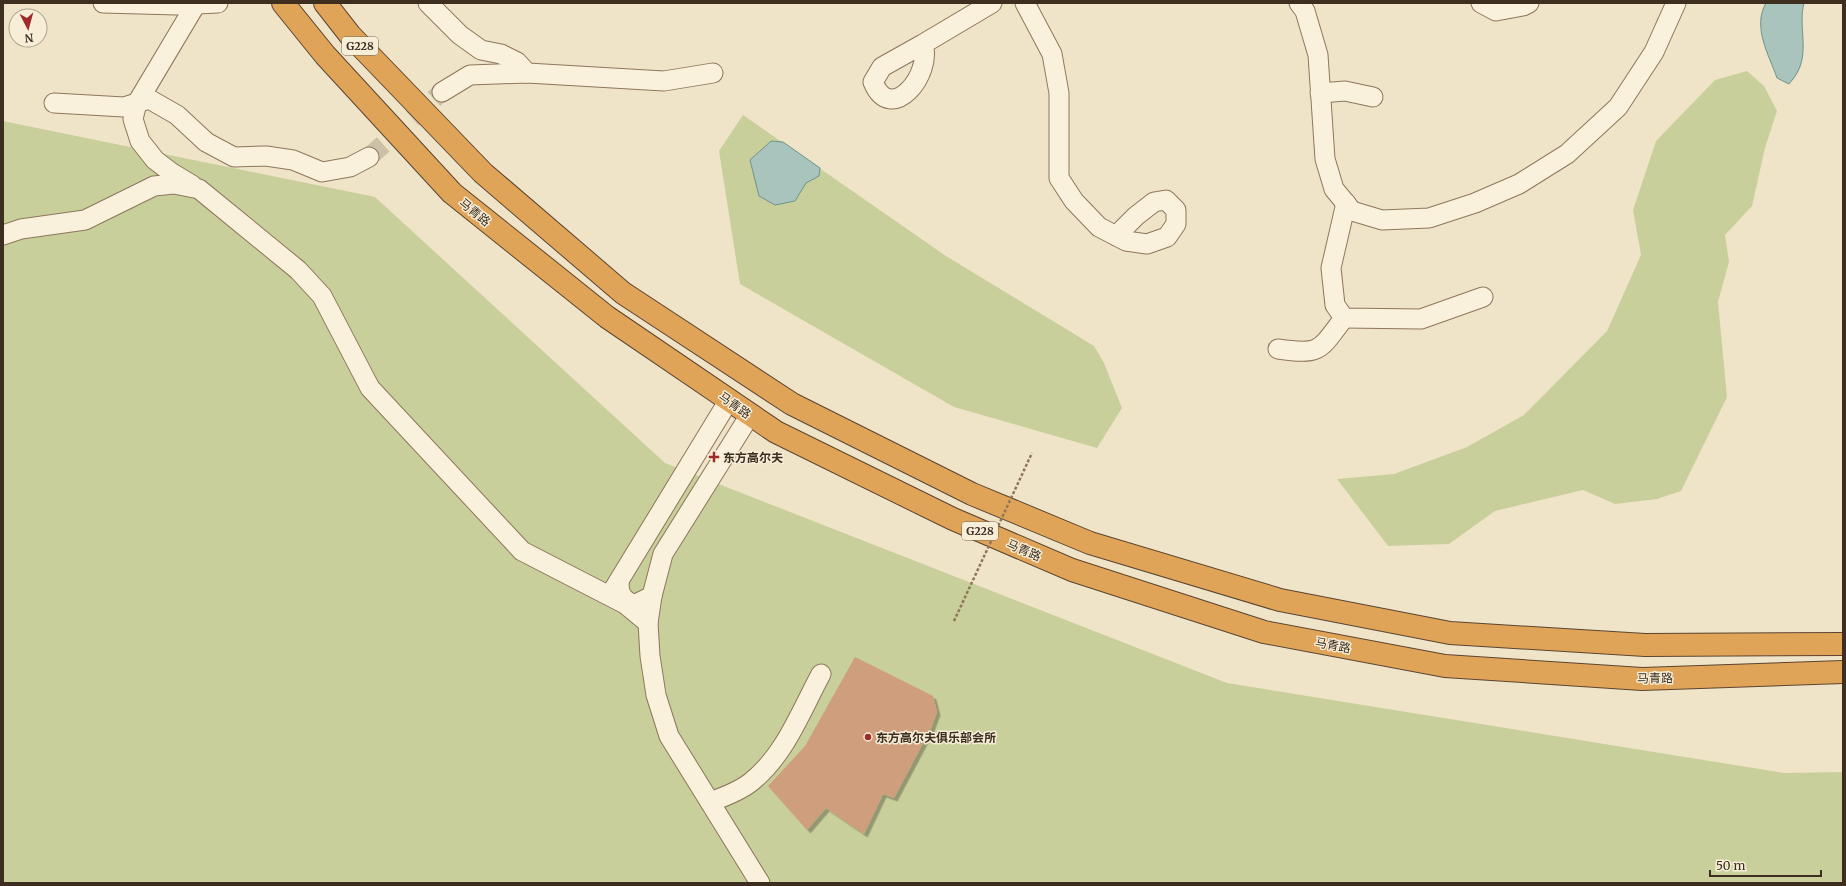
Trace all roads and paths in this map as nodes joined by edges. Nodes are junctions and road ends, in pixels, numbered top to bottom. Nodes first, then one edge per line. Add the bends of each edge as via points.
1 (103, 3) edge
2 (218, 3) edge
3 (283, 3) edge
4 (325, 3) edge
5 (428, 3) edge
6 (992, 3) edge
7 (1025, 3) edge
8 (1299, 3) edge
9 (1481, 3) edge
10 (1529, 3) edge
11 (1676, 3) edge
12 (196, 4) junction
13 (923, 44) dead end
14 (527, 73) junction
15 (713, 73) dead end
16 (442, 92) tunnel mouth
17 (1320, 93) junction
18 (1373, 97) dead end
19 (54, 103) dead end
20 (137, 103) junction
21 (369, 157) tunnel mouth
22 (200, 189) junction
23 (1346, 203) junction
24 (3, 235) edge
25 (1116, 236) dead end
26 (1483, 297) dead end
27 (1344, 318) junction
28 (1278, 349) dead end
29 (729, 400) junction
30 (750, 415) junction
31 (1032, 453) dead end
32 (614, 588) junction
33 (652, 596) junction
34 (954, 621) dead end
35 (648, 623) junction
36 (1843, 644) edge
37 (1843, 672) edge
38 (821, 674) dead end
39 (710, 802) junction
40 (760, 883) edge

1 - 12 street
2 - 12 street
3 - 29 highway, 马青路 / G228 via 325,54 452,193 607,317
4 - 36 highway, G228 via 350,35 483,173 623,293 792,404 972,494 1090,543 1280,600 1450,633 1645,645
5 - 14 street via 460,35 481,50 501,54 517,62
6 - 13 street
7 - 25 street via 1052,54 1059,93 1059,178 1074,201 1099,227
8 - 17 street via 1305,11 1318,55
9 - 10 street via 1496,11
11 - 23 street via 1654,52 1618,108 1567,154 1519,184 1475,203 1429,218 1382,220 1352,211
12 - 20 street
14 - 15 street via 664,81
14 - 16 street via 470,75
17 - 18 street via 1345,91
17 - 23 street via 1325,159 1334,190
19 - 20 street via 124,107
20 - 21 street via 149,99 158,102 178,115 206,142 234,157 266,156 293,160 322,172 350,167
20 - 22 street via 133,119 140,141 155,160
22 - 24 street via 174,184 154,186 85,220 21,229
22 - 32 street via 298,270 322,296 370,388 522,551
23 - 27 street via 1331,268 1335,305
26 - 27 street via 1421,319
27 - 28 street via 1322,347 1304,353
29 - 30 highway, 马青路 / G228
29 - 32 street
30 - 33 street via 663,554
30 - 37 highway, 马青路 / G228 via 776,432 960,522 1072,570 1264,632 1445,666 1642,679
31 - 34 path, bridge
32 - 33 street via 623,600 634,605
32 - 35 street via 625,604
33 - 35 street
35 - 39 street via 656,696 669,736
38 - 39 street via 778,754 751,782
39 - 40 street

